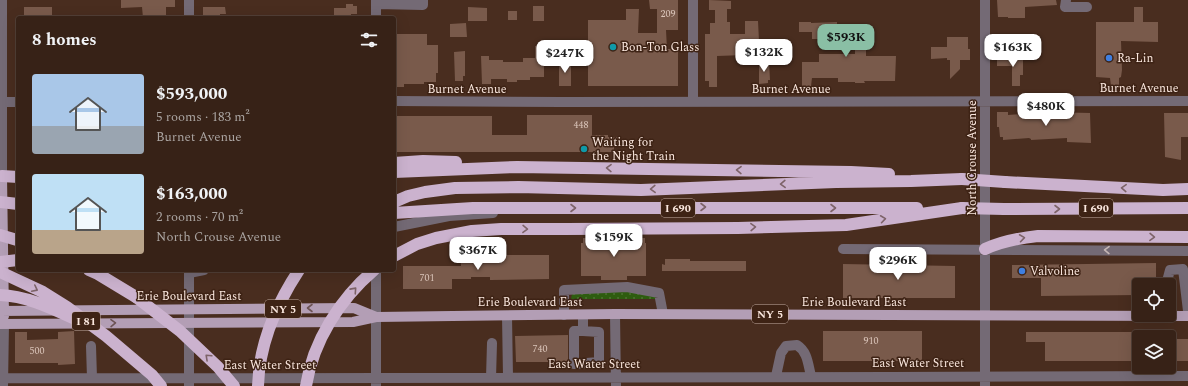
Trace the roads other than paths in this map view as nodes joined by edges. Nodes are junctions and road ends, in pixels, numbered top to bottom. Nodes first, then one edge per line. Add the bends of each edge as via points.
1 (2, 0) edge
2 (189, 0) edge
3 (423, 0) edge
4 (693, 0) edge
5 (985, 0) edge
6 (1066, 0) edge
7 (376, 2) edge
8 (1087, 7) dead end
9 (189, 16) edge
10 (376, 16) edge
11 (396, 101) edge
12 (985, 101) junction
13 (1188, 101) edge
14 (1, 102) edge
15 (16, 102) edge
16 (693, 102) junction
17 (396, 163) edge
18 (517, 167) junction
19 (396, 172) edge
20 (1, 176) edge
21 (16, 177) edge
22 (962, 179) junction
23 (1188, 190) edge
24 (396, 201) edge
25 (0, 202) edge
26 (16, 204) edge
27 (962, 208) junction
28 (1188, 208) edge
29 (552, 209) junction
30 (396, 213) edge
31 (396, 227) edge
32 (0, 235) edge
33 (1188, 237) edge
34 (16, 239) edge
35 (843, 249) dead end
36 (985, 249) junction
37 (1183, 251) edge
38 (396, 255) edge
39 (16, 260) edge
40 (0, 262) edge
41 (1178, 269) junction
42 (0, 272) edge
43 (94, 272) edge
44 (189, 272) edge
45 (297, 272) edge
46 (373, 272) edge
47 (375, 272) edge
48 (1168, 278) edge
49 (0, 295) edge
50 (189, 309) junction
51 (2, 311) edge
52 (1188, 311) edge
53 (615, 314) junction
54 (663, 314) junction
55 (564, 315) junction
56 (583, 315) junction
57 (985, 315) junction
58 (507, 316) junction
59 (1132, 316) edge
60 (1176, 316) edge
61 (1188, 316) edge
62 (376, 317) junction
63 (189, 322) junction
64 (2, 324) edge
65 (583, 331) junction
66 (106, 336) junction
67 (492, 343) dead end
68 (91, 346) dead end
69 (581, 364) junction
70 (776, 376) junction
71 (811, 376) junction
72 (1188, 376) edge
73 (508, 377) junction
74 (581, 377) junction
75 (92, 378) junction
76 (492, 378) junction
77 (2, 381) edge
78 (616, 381) edge
79 (746, 381) edge
80 (985, 381) edge
81 (189, 382) edge
82 (376, 382) edge
83 (161, 386) edge
84 (234, 386) edge
85 (258, 386) edge
86 (306, 386) edge

1 - 14 street
2 - 9 street
3 - 7 street via 423,5
4 - 16 street
5 - 12 street, North Crouse Avenue
6 - 8 street via 1065,7
7 - 10 street
11 - 16 street, Burnet Avenue
12 - 13 street, Burnet Avenue
12 - 16 street, Burnet Avenue
12 - 36 street, North Crouse Avenue
14 - 15 street
14 - 20 street
17 - 18 highway via 423,161
18 - 19 highway, I 690
22 -> 18 highway, I 690 via 851,172
20 - 21 highway
20 - 51 main road
23 -> 22 highway, I 690, bridge
22 -> 24 highway via 641,190 455,188 425,192
25 - 26 highway, bridge
27 -> 28 highway, I 690, bridge
29 -> 27 highway, I 690
38 -> 27 highway via 417,244 449,235 500,228 738,228 846,225
29 - 30 highway, I 690 via 473,208
29 - 31 street via 449,216
32 - 34 highway, bridge
36 -> 33 highway via 1014,239 1050,236
35 - 36 street
37 -> 36 street
36 - 57 street, North Crouse Avenue
37 - 41 street
39 - 40 highway, bridge
41 - 48 street via 1170,270
41 - 52 street via 1183,269
42 -> 66 highway, I 81, bridge via 57,300
84 -> 43 highway, bridge via 180,331 136,297
44 - 50 street
45 - 85 highway, bridge via 278,305 271,324 264,345
86 -> 46 highway, bridge via 307,374 321,338 352,291
47 - 62 street
49 - 66 highway, bridge via 43,304
50 - 51 main road, Erie Boulevard East / NY 5
62 -> 50 main road, Erie Boulevard East / NY 5 via 354,308
50 - 63 street
51 - 64 main road
53 - 54 main road, Erie Boulevard East / NY 5
53 - 56 main road, Erie Boulevard East / NY 5
53 - 78 street
54 - 55 street via 659,293 627,287 564,290
54 - 57 main road, Erie Boulevard East / NY 5
55 - 56 main road, Erie Boulevard East / NY 5
55 - 58 main road, Erie Boulevard East / NY 5
56 - 65 street
57 - 59 main road, Erie Boulevard East / NY 5
57 - 80 street, North Crouse Avenue
58 - 62 main road, Erie Boulevard East / NY 5
58 - 73 street
60 - 61 main road, Erie Boulevard East / NY 5
62 - 63 main road, Erie Boulevard East / NY 5 via 353,322
62 - 82 street
64 -> 63 main road, Erie Boulevard East / NY 5
63 - 81 street
64 - 77 street
65 - 69 street via 574,331 574,364
65 - 69 street via 599,332 599,362
66 - 83 highway, I 81, bridge via 152,375
67 - 76 street
68 - 75 street
69 - 74 street
70 - 71 street, East Water Street
70 - 71 street via 781,353 788,345 797,345 806,354
70 - 79 street, East Water Street
71 - 80 street, East Water Street
72 - 80 street, East Water Street
73 - 74 street, East Water Street
73 - 76 street, East Water Street
74 - 78 street, East Water Street
75 - 77 street, East Water Street
75 - 81 street, East Water Street
76 - 82 street, East Water Street
78 - 79 street, East Water Street
81 - 82 street, East Water Street

